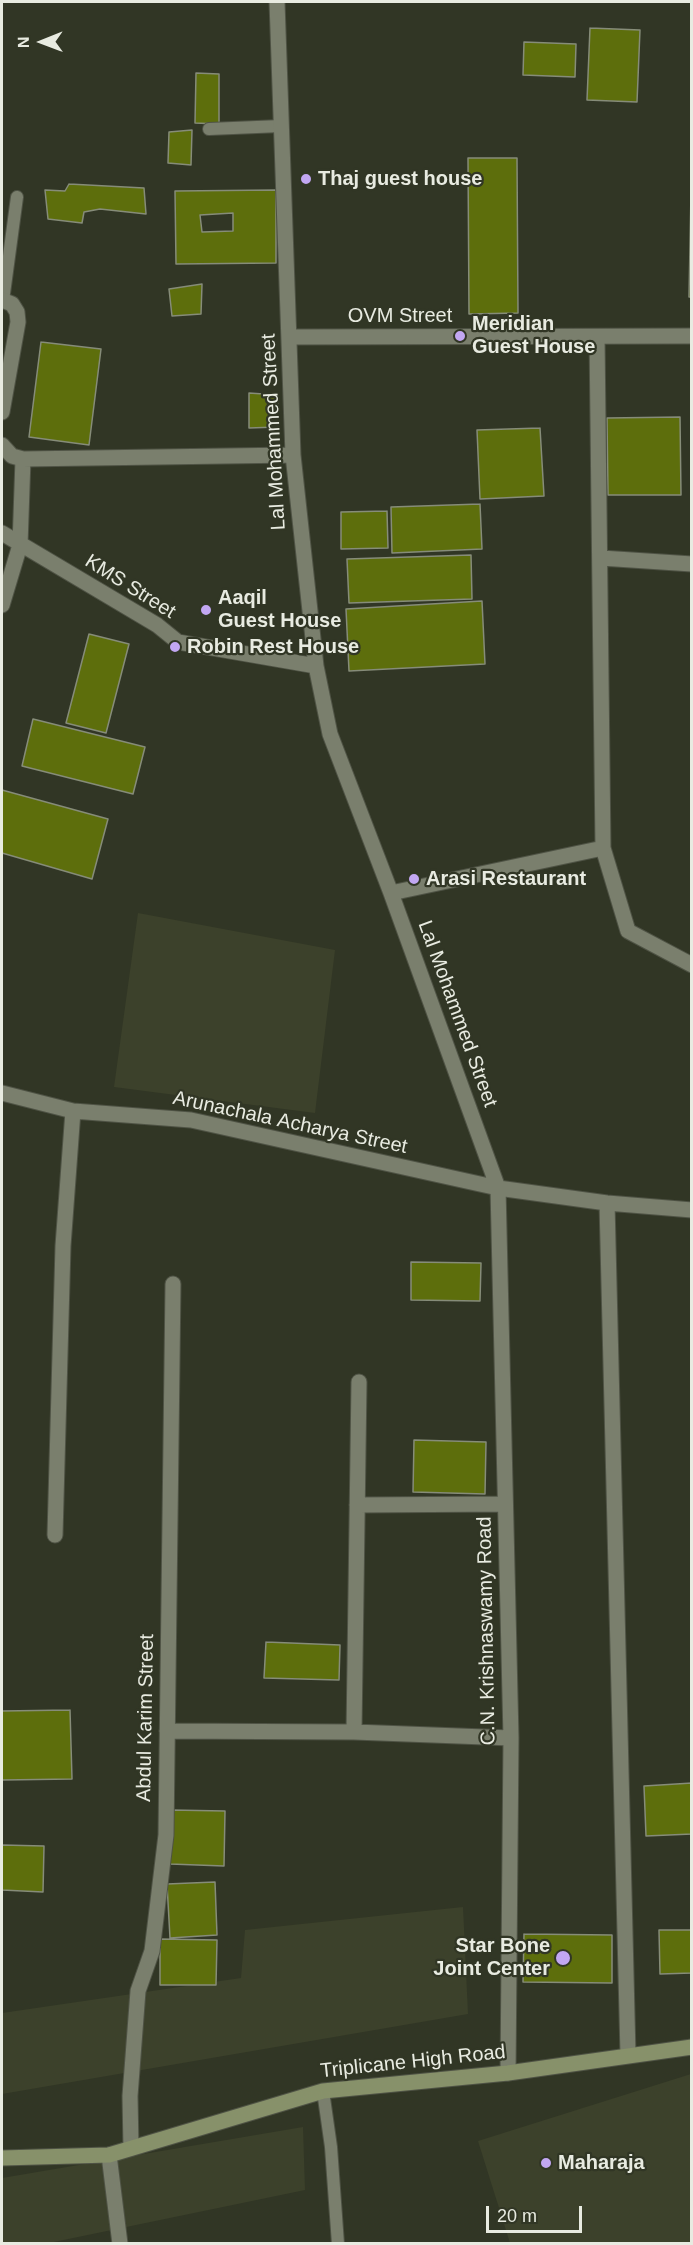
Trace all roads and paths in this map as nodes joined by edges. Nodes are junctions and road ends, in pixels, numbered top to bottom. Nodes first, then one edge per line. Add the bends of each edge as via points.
1 (277, 2) edge
2 (282, 126) junction
3 (209, 129) dead end
4 (17, 197) dead end
5 (2, 301) edge
6 (692, 336) edge
7 (289, 337) junction
8 (597, 337) junction
9 (2, 412) edge
10 (2, 446) edge
11 (292, 455) junction
12 (22, 459) junction
13 (2, 533) edge
14 (20, 545) junction
15 (601, 558) junction
16 (692, 564) edge
17 (2, 605) edge
18 (316, 666) junction
19 (603, 848) junction
20 (391, 893) junction
21 (692, 965) edge
22 (2, 1093) edge
23 (73, 1111) junction
24 (498, 1188) junction
25 (608, 1203) junction
26 (692, 1210) edge
27 (173, 1284) dead end
28 (359, 1382) dead end
29 (504, 1504) junction
30 (357, 1505) junction
31 (55, 1535) dead end
32 (167, 1731) junction
33 (354, 1732) junction
34 (511, 1738) junction
35 (692, 2047) edge
36 (628, 2055) junction
37 (508, 2073) junction
38 (323, 2091) junction
39 (131, 2148) junction
40 (110, 2155) junction
41 (2, 2158) edge
42 (120, 2244) edge
43 (338, 2244) edge

1 - 2 street, Lal Mohammed Street
2 - 3 lane
2 - 7 street, Lal Mohammed Street
4 - 5 lane
5 - 9 street via 12,304 18,322
6 - 8 street, OVM Street
7 - 8 street, OVM Street
7 - 11 street, Lal Mohammed Street
8 - 15 street
10 - 12 street
11 - 12 street
11 - 18 street, Lal Mohammed Street
12 - 14 street
13 - 14 street, KMS Street
14 - 17 street
14 - 18 street, KMS Street via 157,625 177,642
15 - 16 street
15 - 19 street
18 - 20 street, Lal Mohammed Street via 330,734
19 - 20 street
19 - 21 street via 628,931
20 - 24 street, Lal Mohammed Street
22 - 23 street, Arunachala Acharya Street
23 - 24 street, Arunachala Acharya Street via 191,1120
23 - 31 street via 63,1246
24 - 25 street, Arunachala Acharya Street
24 - 29 street, C.N. Krishnaswamy Road
25 - 26 street, Arunachala Acharya Street
25 - 36 street
27 - 32 street, Abdul Karim Street
28 - 30 street
29 - 30 street
29 - 34 street, C.N. Krishnaswamy Road
30 - 33 street
32 - 33 street
32 - 39 street, Abdul Karim Street via 166,1835 152,1951 138,1991 130,2096
33 - 34 street
34 - 37 street, C.N. Krishnaswamy Road
35 - 36 main road, Triplicane High Road
36 - 37 main road, Triplicane High Road
37 - 38 main road, Triplicane High Road
38 - 39 main road, Triplicane High Road
38 - 43 lane
39 - 40 main road, Triplicane High Road
40 - 41 main road, Triplicane High Road
40 - 42 street

